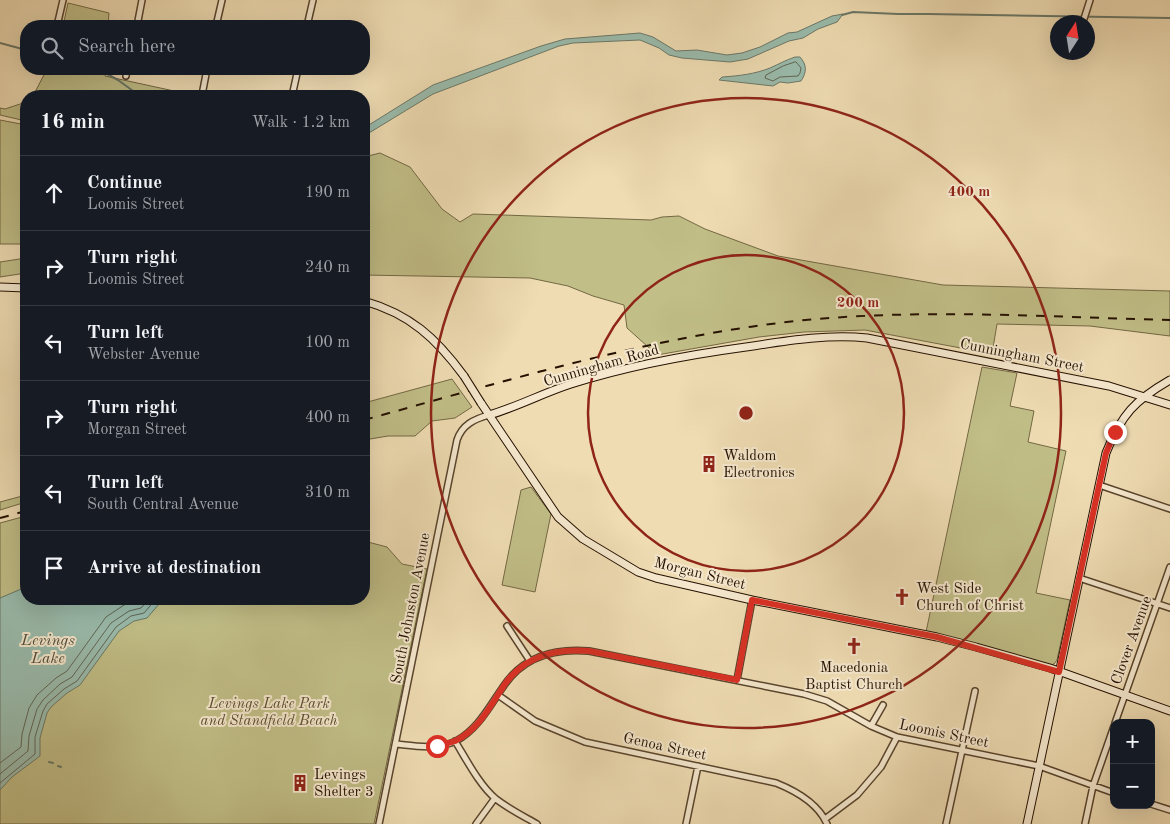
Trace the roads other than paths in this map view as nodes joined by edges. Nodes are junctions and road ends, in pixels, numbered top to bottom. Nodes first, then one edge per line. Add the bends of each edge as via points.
1 (63, 0) edge
2 (142, 0) edge
3 (222, 0) edge
4 (312, 0) edge
5 (1090, 0) edge
6 (1086, 15) edge
7 (58, 20) edge
8 (138, 20) edge
9 (217, 20) edge
10 (308, 20) edge
11 (206, 75) edge
12 (297, 75) edge
13 (203, 90) edge
14 (293, 90) edge
15 (0, 287) edge
16 (20, 288) edge
17 (370, 303) edge
18 (867, 338) joint
19 (1170, 380) edge
20 (1144, 397) junction
21 (1170, 405) edge
22 (489, 415) junction
23 (1099, 485) junction
24 (1170, 508) edge
25 (1170, 567) edge
26 (1080, 578) junction
27 (752, 600) junction
28 (1157, 604) junction
29 (1170, 608) edge
30 (507, 626) dead end
31 (530, 661) junction
32 (1059, 672) junction
33 (737, 680) junction
34 (975, 691) dead end
35 (498, 695) junction
36 (1124, 696) junction
37 (883, 705) dead end
38 (1170, 711) edge
39 (1116, 719) edge
40 (871, 726) junction
41 (1110, 736) edge
42 (897, 737) junction
43 (455, 741) junction
44 (396, 744) junction
45 (963, 750) junction
46 (698, 766) junction
47 (1039, 766) junction
48 (1093, 786) junction
49 (1110, 792) edge
50 (495, 798) junction
51 (1155, 805) edge
52 (1170, 810) edge
53 (826, 821) edge
54 (379, 824) edge
55 (476, 824) edge
56 (537, 824) edge
57 (686, 824) edge
58 (946, 824) edge
59 (1027, 824) edge
60 (1085, 824) edge

1 - 7 street
2 - 8 street
3 - 9 street
4 - 10 street
5 - 6 street
11 - 13 street
12 - 14 street
15 - 16 main road
17 - 22 main road, bridge via 394,312 419,327 442,347
18 - 20 main road, Cunningham Street via 1109,386
18 - 22 main road, Cunningham Road via 832,336 776,342 646,365 570,385
19 - 20 main road
20 - 21 main road, Cunningham Street
20 - 23 main road via 1129,411 1112,438
22 - 27 main road, Morgan Street via 553,511 583,539 638,572
22 - 44 street, South Johnston Avenue via 470,422 460,431 457,440
23 - 24 street
23 - 26 main road
25 - 28 street, Clover Avenue
26 - 28 street
26 - 32 main road
27 - 32 main road, Morgan Street via 937,637
27 - 33 street
28 - 29 street
28 - 36 street, Clover Avenue
30 - 31 street
31 - 33 street, Loomis Street via 547,652 582,650
31 - 35 street, Loomis Street via 514,673
32 - 36 main road, Morgan Street
32 - 47 main road
33 - 40 street, Loomis Street via 827,701
34 - 45 street
35 - 43 street, Loomis Street via 474,728
35 - 46 street, Genoa Street via 536,721 585,742
36 - 38 main road, Morgan Street
36 - 39 street, Clover Avenue
37 - 40 street
40 - 42 street, Loomis Street
41 - 48 street, Clover Avenue
42 - 45 street, Loomis Street
42 - 53 street via 881,767 857,795
43 - 44 street, Loomis Street via 422,747
43 - 50 street
44 - 54 street, South Johnston Avenue
45 - 47 street, Loomis Street
45 - 58 street
46 - 53 street, Genoa Street via 791,789 811,803
46 - 57 street
47 - 48 street, Loomis Street
47 - 59 main road
48 - 49 street, Loomis Street
48 - 60 street, Clover Avenue
50 - 55 street
50 - 56 street
51 - 52 street

